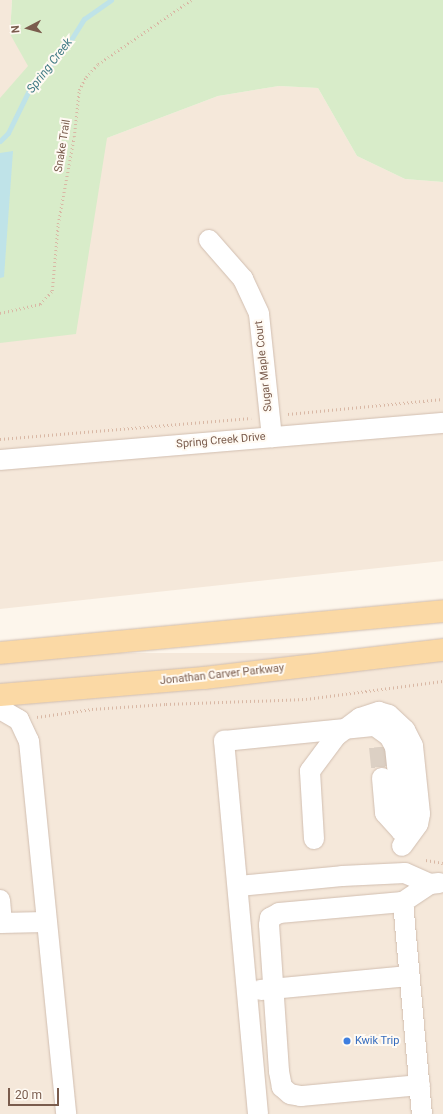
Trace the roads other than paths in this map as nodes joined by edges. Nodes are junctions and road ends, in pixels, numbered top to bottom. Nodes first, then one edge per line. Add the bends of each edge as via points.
1 (209, 240) dead end
2 (443, 423) edge
3 (272, 437) junction
4 (0, 460) edge
5 (443, 611) edge
6 (443, 650) edge
7 (0, 653) edge
8 (0, 695) edge
9 (0, 708) edge
10 (375, 726) junction
11 (350, 728) junction
12 (379, 748) tunnel mouth
13 (382, 778) tunnel mouth
14 (401, 838) junction
15 (314, 839) dead end
16 (436, 883) edge
17 (239, 886) junction
18 (0, 900) edge
19 (403, 902) junction
20 (46, 922) junction
21 (1, 923) edge
22 (410, 976) junction
23 (273, 989) junction
24 (248, 991) junction
25 (279, 1071) junction
26 (255, 1074) junction
27 (420, 1085) junction
28 (66, 1114) edge
29 (258, 1114) edge
30 (422, 1114) edge

1 - 3 street, Sugar Maple Court via 243,279 259,314
2 - 3 street, Spring Creek Drive
3 - 4 street, Spring Creek Drive
5 - 7 main road
6 - 8 main road, Jonathan Carver Parkway via 204,678
9 - 20 street via 20,720 29,741
10 - 11 street
10 - 12 street
10 - 14 street via 389,736 395,747 402,812
11 - 14 street via 360,718 379,712 389,715 405,730 413,746 420,814 418,824
11 - 15 street via 336,736 310,771
11 - 17 street via 224,741
13 - 14 street via 385,813
16 - 17 street via 405,873
16 - 19 street
17 - 24 street
18 - 21 street
19 - 22 street
19 - 23 street via 279,913 270,918
20 - 21 street
20 - 28 street
22 - 23 street
22 - 27 street
23 - 24 street
23 - 25 street
24 - 26 street
25 - 26 street
25 - 27 street via 282,1087 290,1094 302,1096
26 - 29 street
27 - 30 street

